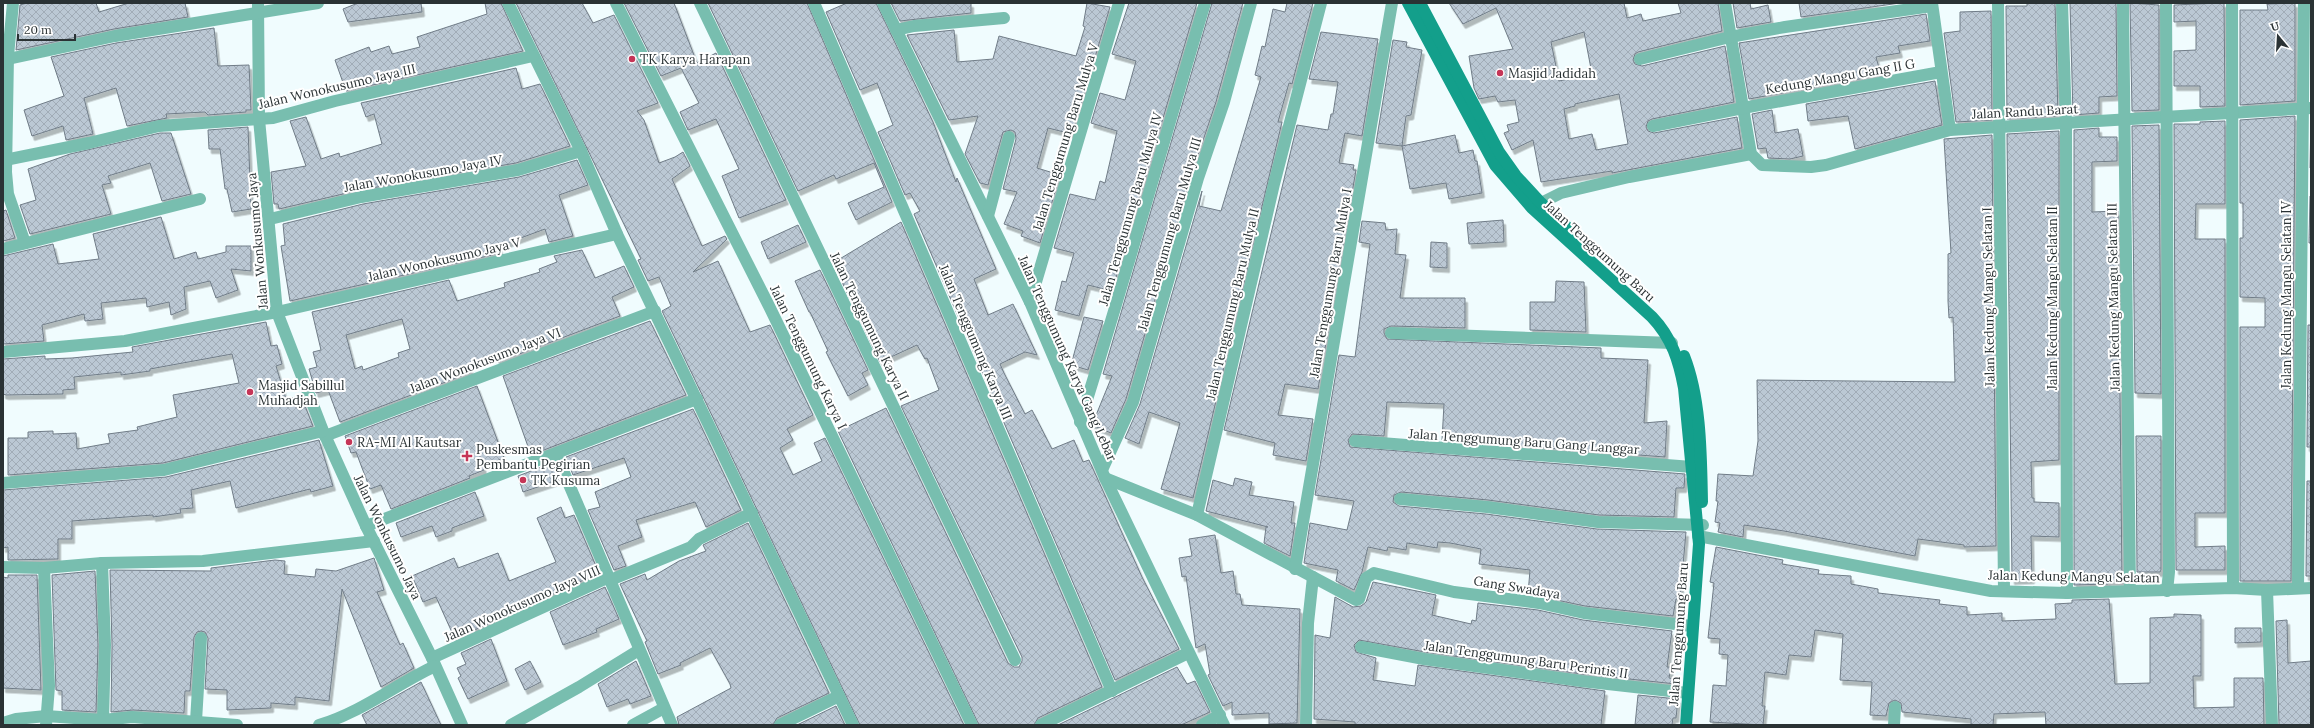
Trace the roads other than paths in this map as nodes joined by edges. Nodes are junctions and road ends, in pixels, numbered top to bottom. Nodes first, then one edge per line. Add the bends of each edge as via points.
1 (13, 3) edge
2 (318, 3) edge
3 (508, 3) edge
4 (616, 3) edge
5 (700, 3) edge
6 (814, 3) edge
7 (883, 3) edge
8 (1119, 3) edge
9 (1204, 3) edge
10 (1251, 3) edge
11 (1322, 3) edge
12 (1392, 3) edge
13 (1408, 3) edge
14 (1420, 3) edge
15 (1725, 3) edge
16 (1998, 3) edge
17 (2062, 3) edge
18 (2123, 3) edge
19 (2166, 3) edge
20 (2232, 3) edge
21 (2304, 3) edge
22 (1932, 5) edge
23 (258, 7) edge
24 (1004, 18) dead end
25 (896, 30) junction
26 (1730, 37) junction
27 (533, 56) junction
28 (8, 59) junction
29 (1640, 59) dead end
30 (1941, 72) junction
31 (1743, 108) junction
32 (2306, 108) edge
33 (2233, 112) junction
34 (2168, 117) junction
35 (259, 119) junction
36 (2125, 120) junction
37 (2066, 123) junction
38 (1653, 126) dead end
39 (2000, 126) junction
40 (1950, 130) junction
41 (1009, 137) dead end
42 (581, 151) junction
43 (1751, 154) junction
44 (5, 160) junction
45 (200, 199) dead end
46 (1540, 203) junction
47 (988, 216) junction
48 (270, 219) junction
49 (617, 234) junction
50 (25, 243) junction
51 (3, 249) edge
52 (1030, 302) junction
53 (655, 311) junction
54 (277, 312) junction
55 (1391, 334) dead end
56 (1672, 343) junction
57 (3, 352) edge
58 (697, 399) junction
59 (1080, 422) junction
60 (324, 433) junction
61 (1355, 441) dead end
62 (556, 454) junction
63 (1692, 467) junction
64 (1103, 474) junction
65 (3, 482) edge
66 (1400, 499) dead end
67 (752, 513) junction
68 (1197, 515) junction
69 (366, 526) junction
70 (1703, 535) junction
71 (374, 542) junction
72 (102, 563) junction
73 (3, 567) edge
74 (44, 568) junction
75 (1296, 569) junction
76 (1313, 577) junction
77 (607, 578) junction
78 (2234, 588) junction
79 (2298, 588) junction
80 (2311, 588) edge
81 (2267, 590) junction
82 (2004, 591) junction
83 (2130, 591) junction
84 (2167, 591) junction
85 (2067, 593) junction
86 (1692, 626) junction
87 (201, 638) dead end
88 (1361, 647) dead end
89 (639, 650) junction
90 (1188, 653) junction
91 (1015, 660) dead end
92 (434, 662) junction
93 (1112, 691) junction
94 (1688, 693) junction
95 (839, 696) junction
96 (664, 708) junction
97 (1895, 708) dead end
98 (46, 720) edge
99 (103, 720) junction
100 (1222, 720) edge
101 (132, 721) edge
102 (196, 721) junction
103 (3, 723) edge
104 (212, 724) edge
105 (237, 725) edge
106 (319, 725) edge
107 (462, 725) edge
108 (511, 725) edge
109 (633, 725) edge
110 (672, 725) edge
111 (780, 725) edge
112 (853, 725) edge
113 (972, 725) edge
114 (1041, 725) edge
115 (1202, 725) edge
116 (1306, 725) edge
117 (1686, 725) edge
118 (1894, 725) edge
119 (2272, 725) edge

1 - 28 street
2 - 23 street
3 - 27 street
4 - 113 street, Jalan Tenggumung Karya I via 770,308
5 - 91 street, Jalan Tenggumung Karya II
6 - 93 street, Jalan Tenggumung Karya III
7 - 25 street, Jalan Tenggumung Karya Gang Lebar
8 - 52 street, Jalan Tenggumung Baru Mulya V
9 - 59 street, Jalan Tenggumung Baru Mulya IV via 1121,293
10 - 64 street, Jalan Tenggumung Baru Mulya III via 1224,102 1198,178 1133,402
11 - 68 street, Jalan Tenggumung Baru Mulya II via 1274,184
12 - 75 street, Jalan Tenggumung Baru Mulya I
13 - 56 street, Jalan Tenggumung Baru via 1495,165 1532,208 1652,317
14 - 46 street, Jalan Tenggumung Baru via 1499,152
15 - 26 street
16 - 39 street, Jalan Kedung Mangu Selatan I
17 - 37 street, Jalan Kedung Mangu Selatan II
18 - 36 street, Jalan Kedung Mangu Selatan III
19 - 34 street
20 - 33 street
21 - 32 street, Jalan Kedung Mangu Selatan IV
22 - 26 street
22 - 30 street
23 - 28 street
23 - 35 street, Jalan Wonkusumo Jaya
24 - 25 street
25 - 47 street, Jalan Tenggumung Karya Gang Lebar
26 - 29 street
26 - 31 street
27 - 35 street, Jalan Wonokusumo Jaya III
27 - 42 street
28 - 44 street
30 - 31 street, Kedung Mangu Gang II G
30 - 40 street
31 - 38 street, Kedung Mangu Gang II G
31 - 43 street
32 - 33 street, Jalan Randu Barat
32 - 79 street, Jalan Kedung Mangu Selatan IV
33 - 34 street, Jalan Randu Barat
33 - 78 street
34 - 36 street, Jalan Randu Barat
34 - 84 street
35 - 44 street, Jalan Wonokusumo Jaya III via 159,126
35 - 48 street, Jalan Wonkusumo Jaya
36 - 37 street, Jalan Randu Barat
36 - 83 street, Jalan Kedung Mangu Selatan III
37 - 39 street, Jalan Randu Barat
37 - 85 street, Jalan Kedung Mangu Selatan II
39 - 40 street, Jalan Randu Barat
39 - 82 street, Jalan Kedung Mangu Selatan I
40 - 43 street, Jalan Randu Barat via 1811,167 1762,165
41 - 47 street
42 - 48 street, Jalan Wonokusumo Jaya IV via 518,170 362,197
42 - 49 street
43 - 46 street via 1561,193
44 - 50 street via 8,194
45 - 50 street
46 - 70 street, Jalan Tenggumung Baru via 1653,307 1679,343 1692,379 1694,394 1702,465
47 - 52 street, Jalan Tenggumung Karya Gang Lebar
48 - 54 street, Jalan Wonkusumo Jaya
49 - 53 street
49 - 54 street, Jalan Wonokusumo Jaya V
50 - 51 street
52 - 59 street, Jalan Tenggumung Karya Gang Lebar
53 - 58 street
53 - 60 street, Jalan Wonokusumo Jaya VI
54 - 57 street, Jalan Wonokusumo Jaya V via 125,341
54 - 60 street, Jalan Wonkusumo Jaya
55 - 56 street
56 - 63 street, Jalan Tenggumung Baru via 1684,388
58 - 62 street
58 - 67 street
59 - 64 street, Jalan Tenggumung Karya Gang Lebar
60 - 65 street, Jalan Wonokusumo Jaya VI via 164,470
60 - 69 street, Jalan Wonkusumo Jaya
61 - 63 street, Jalan Tenggumung Baru Gang Langgar
62 - 69 street
62 - 77 street
63 - 70 street, Jalan Tenggumung Baru
64 - 68 street
64 - 90 street, Jalan Tenggumung Karya Gang Lebar
66 - 70 street, Jalan Kedung Mangu Selatan via 1487,507
67 - 77 street, Jalan Wonokusumo Jaya VIII via 699,539 691,547 613,579
67 - 95 street
68 - 75 street
69 - 71 street, Jalan Wonkusumo Jaya
70 - 82 street, Jalan Kedung Mangu Selatan via 1991,591
70 - 86 street, Jalan Tenggumung Baru
71 - 72 street via 203,561
71 - 92 street, Jalan Wonkusumo Jaya
72 - 74 street
72 - 99 street via 105,645
73 - 74 street
74 - 98 street via 49,686
75 - 76 street
76 - 86 street, Gang Swadaya via 1356,600 1366,578 1374,573 1454,592 1540,603 1584,613
76 - 116 street via 1308,623
77 - 89 street
77 - 92 street, Jalan Wonokusumo Jaya VIII
78 - 81 street, Jalan Kedung Mangu Selatan
78 - 84 street, Jalan Kedung Mangu Selatan
79 - 80 street, Jalan Kedung Mangu Selatan
79 - 81 street, Jalan Kedung Mangu Selatan
81 - 119 street
82 - 85 street, Jalan Kedung Mangu Selatan
83 - 84 street, Jalan Kedung Mangu Selatan
83 - 85 street, Jalan Kedung Mangu Selatan
86 - 94 street, Jalan Tenggumung Baru
87 - 102 street
88 - 94 street, Jalan Tenggumung Baru Perintis II via 1424,659
89 - 96 street
89 - 108 street
90 - 93 street
90 - 100 street, Jalan Tenggumung Karya Gang Lebar
92 - 106 street, Jalan Wonokusumo Jaya VIII via 357,711
92 - 107 street, Jalan Wonkusumo Jaya
93 - 114 street
94 - 117 street, Jalan Tenggumung Baru
95 - 111 street
95 - 112 street
96 - 109 street
96 - 110 street
97 - 118 street
98 - 99 street
98 - 103 street via 16,719
99 - 101 street
100 - 115 street
101 - 102 street
102 - 104 street
104 - 105 street

